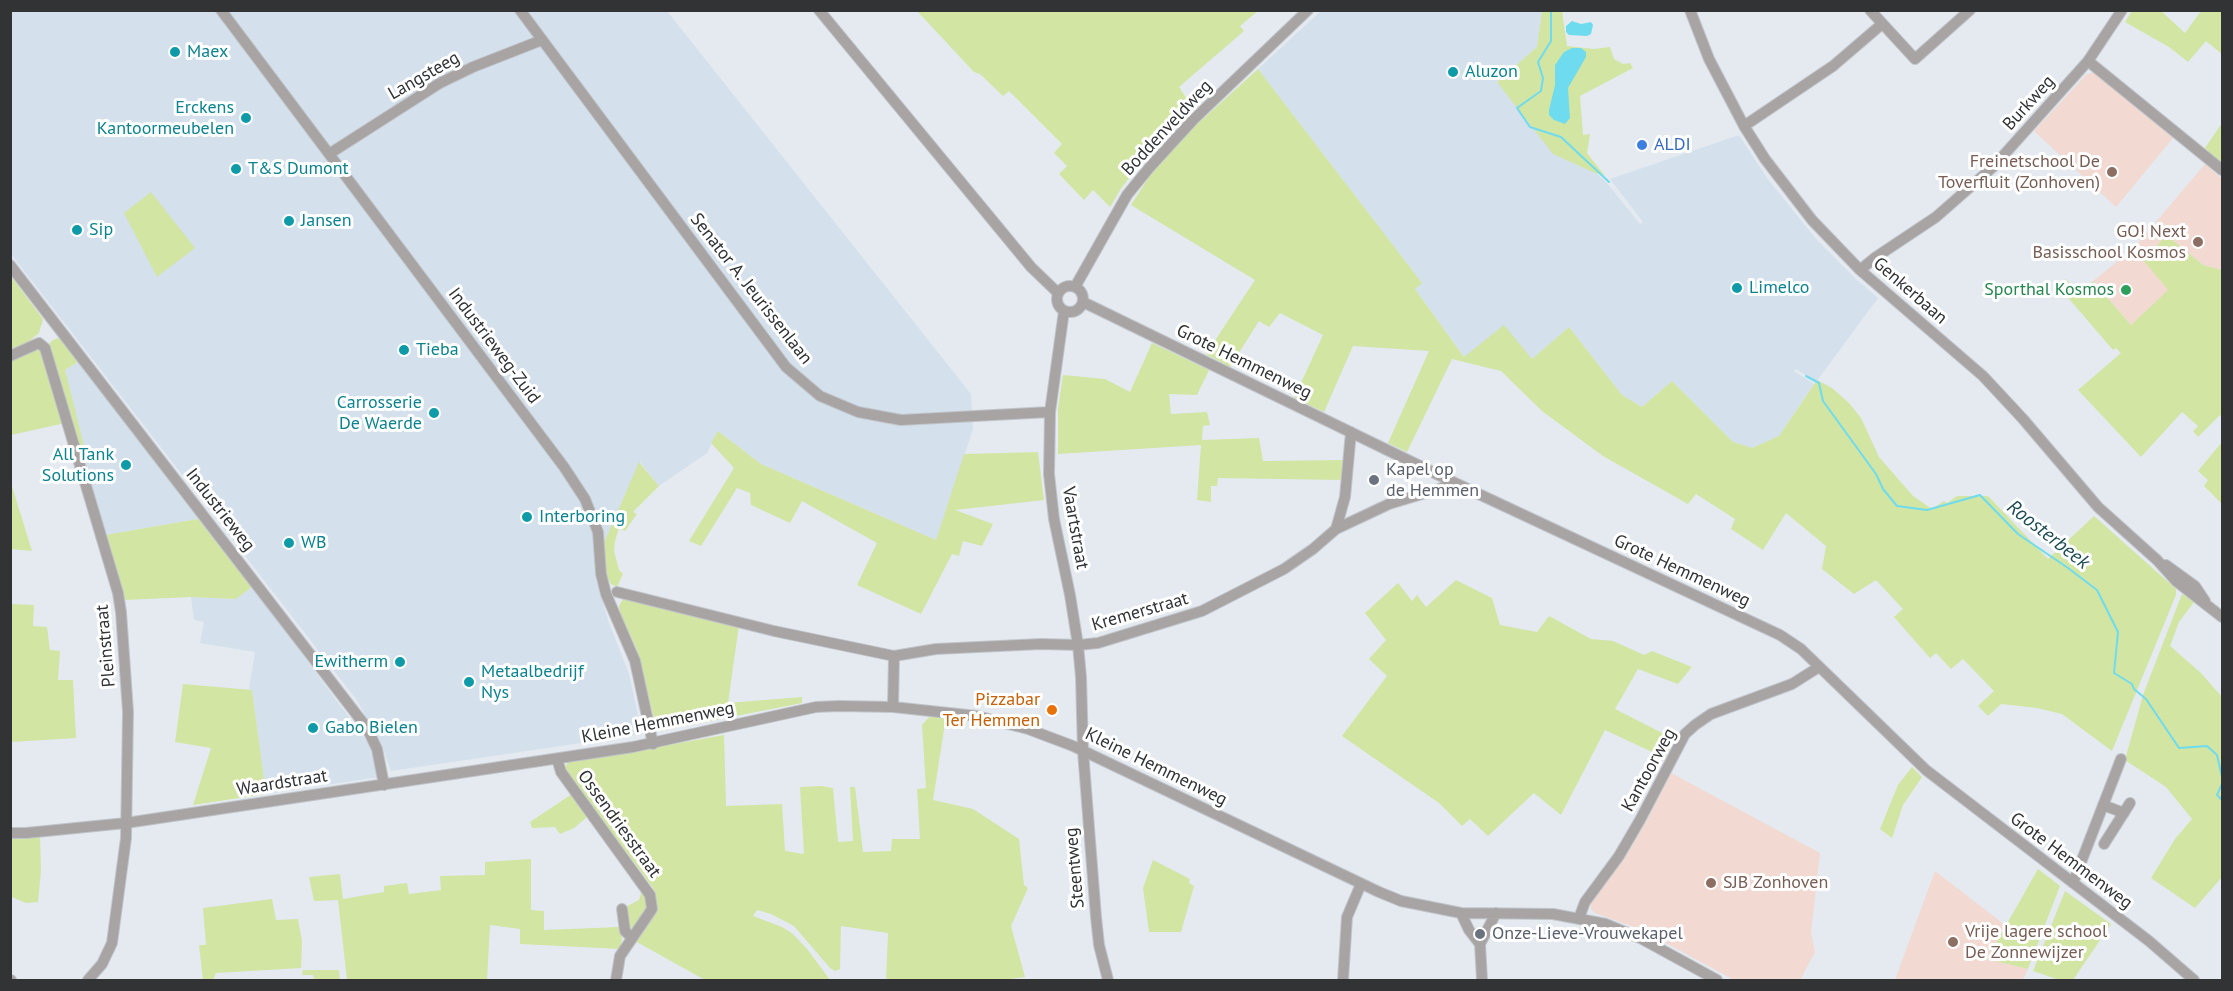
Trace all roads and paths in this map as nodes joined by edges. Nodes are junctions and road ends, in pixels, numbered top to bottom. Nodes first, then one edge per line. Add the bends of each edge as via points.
1 (221, 10) edge
2 (520, 10) edge
3 (819, 10) edge
4 (1308, 10) edge
5 (1690, 10) edge
6 (1870, 10) edge
7 (1970, 10) edge
8 (2122, 10) edge
9 (1882, 24) junction
10 (542, 40) junction
11 (2088, 61) junction
12 (1744, 126) junction
13 (328, 153) junction
14 (2223, 170) edge
15 (10, 265) edge
16 (1860, 270) junction
17 (1075, 287) junction
18 (1058, 293) junction
19 (1083, 303) junction
20 (1065, 311) junction
21 (10, 356) edge
22 (1050, 412) junction
23 (1351, 432) junction
24 (1453, 482) junction
25 (1336, 529) junction
26 (617, 592) dead end
27 (2223, 617) edge
28 (1078, 645) junction
29 (894, 656) junction
30 (1819, 667) junction
31 (893, 707) junction
32 (653, 744) junction
33 (1083, 751) junction
34 (557, 759) junction
35 (2121, 759) dead end
36 (384, 784) junction
37 (2103, 805) junction
38 (126, 823) junction
39 (10, 833) edge
40 (2104, 844) dead end
41 (2073, 883) junction
42 (1361, 884) junction
43 (622, 909) dead end
44 (1461, 913) junction
45 (1496, 913) junction
46 (1579, 918) junction
47 (632, 938) junction
48 (1480, 944) junction
49 (88, 981) edge
50 (616, 981) edge
51 (1108, 981) edge
52 (1343, 981) edge
53 (1482, 981) edge
54 (1717, 981) edge
55 (2194, 981) edge

1 - 13 street, Industrieweg-Zuid
2 - 10 street, Senator A. Jeurissenlaan
3 - 18 street via 1031,267
4 - 17 street, Boddenveldweg via 1193,120 1149,168 1122,202
5 - 12 street, Genkerbaan via 1709,59
6 - 9 street
7 - 9 street via 1915,59
8 - 11 street, Burkweg
9 - 12 street via 1833,66
10 - 13 street, Langsteeg via 440,83
10 - 22 street, Senator A. Jeurissenlaan via 786,367 820,396 858,412 901,420
11 - 14 street
11 - 16 street, Burkweg via 1975,185
12 - 16 street, Genkerbaan via 1786,188
13 - 32 street, Industrieweg-Zuid via 585,499 598,532 606,594 635,661
15 - 36 street, Industrieweg via 367,728 377,749
16 - 27 street, Genkerbaan via 1983,376 2097,507 2157,560 2187,579
17 - 18 street
17 - 19 street via 1081,291
18 - 20 street via 1058,306
19 - 20 street via 1076,311
19 - 23 street, Grote Hemmenweg
20 - 22 street, Vaartstraat
21 - 38 street, Pleinstraat via 39,343 45,348 118,593 128,712
22 - 28 street, Vaartstraat via 1048,474 1052,508
23 - 24 street, Grote Hemmenweg
23 - 25 street via 1345,496
24 - 25 street, Kremerstraat via 1389,504
24 - 30 street, Grote Hemmenweg via 1780,635 1802,649
25 - 28 street, Kremerstraat via 1284,569 1202,611 1098,643
26 - 29 street, Kremerstraat
28 - 29 street, Kremerstraat via 936,649
28 - 33 street, Vaartstraat
29 - 31 street
30 - 41 street, Grote Hemmenweg via 1926,770
30 - 46 street, Kantoorweg via 1792,684 1711,714 1695,724 1619,856 1585,902
31 - 32 street, Kleine Hemmenweg via 816,707
31 - 33 street, Kleine Hemmenweg via 987,718
32 - 34 street, Kleine Hemmenweg
33 - 42 street, Kleine Hemmenweg
33 - 51 street, Steentweg via 1099,945
34 - 36 street, Waardstraat
34 - 47 street, Ossendriesstraat via 561,772 650,895 652,909
35 - 37 street
36 - 38 street, Waardstraat
37 - 40 street via 2127,808
37 - 41 street
38 - 39 street, Waardstraat
38 - 49 street, Pleinstraat via 112,943
41 - 55 street, Grote Hemmenweg
42 - 44 street, Kleine Hemmenweg via 1401,901
42 - 52 street via 1347,917
43 - 47 street via 625,931
44 - 45 street, Kleine Hemmenweg
44 - 48 street
45 - 46 street, Kleine Hemmenweg
45 - 48 street
46 - 54 street, Kleine Hemmenweg via 1627,932
47 - 50 street, Ossendriesstraat via 620,956
48 - 53 street

